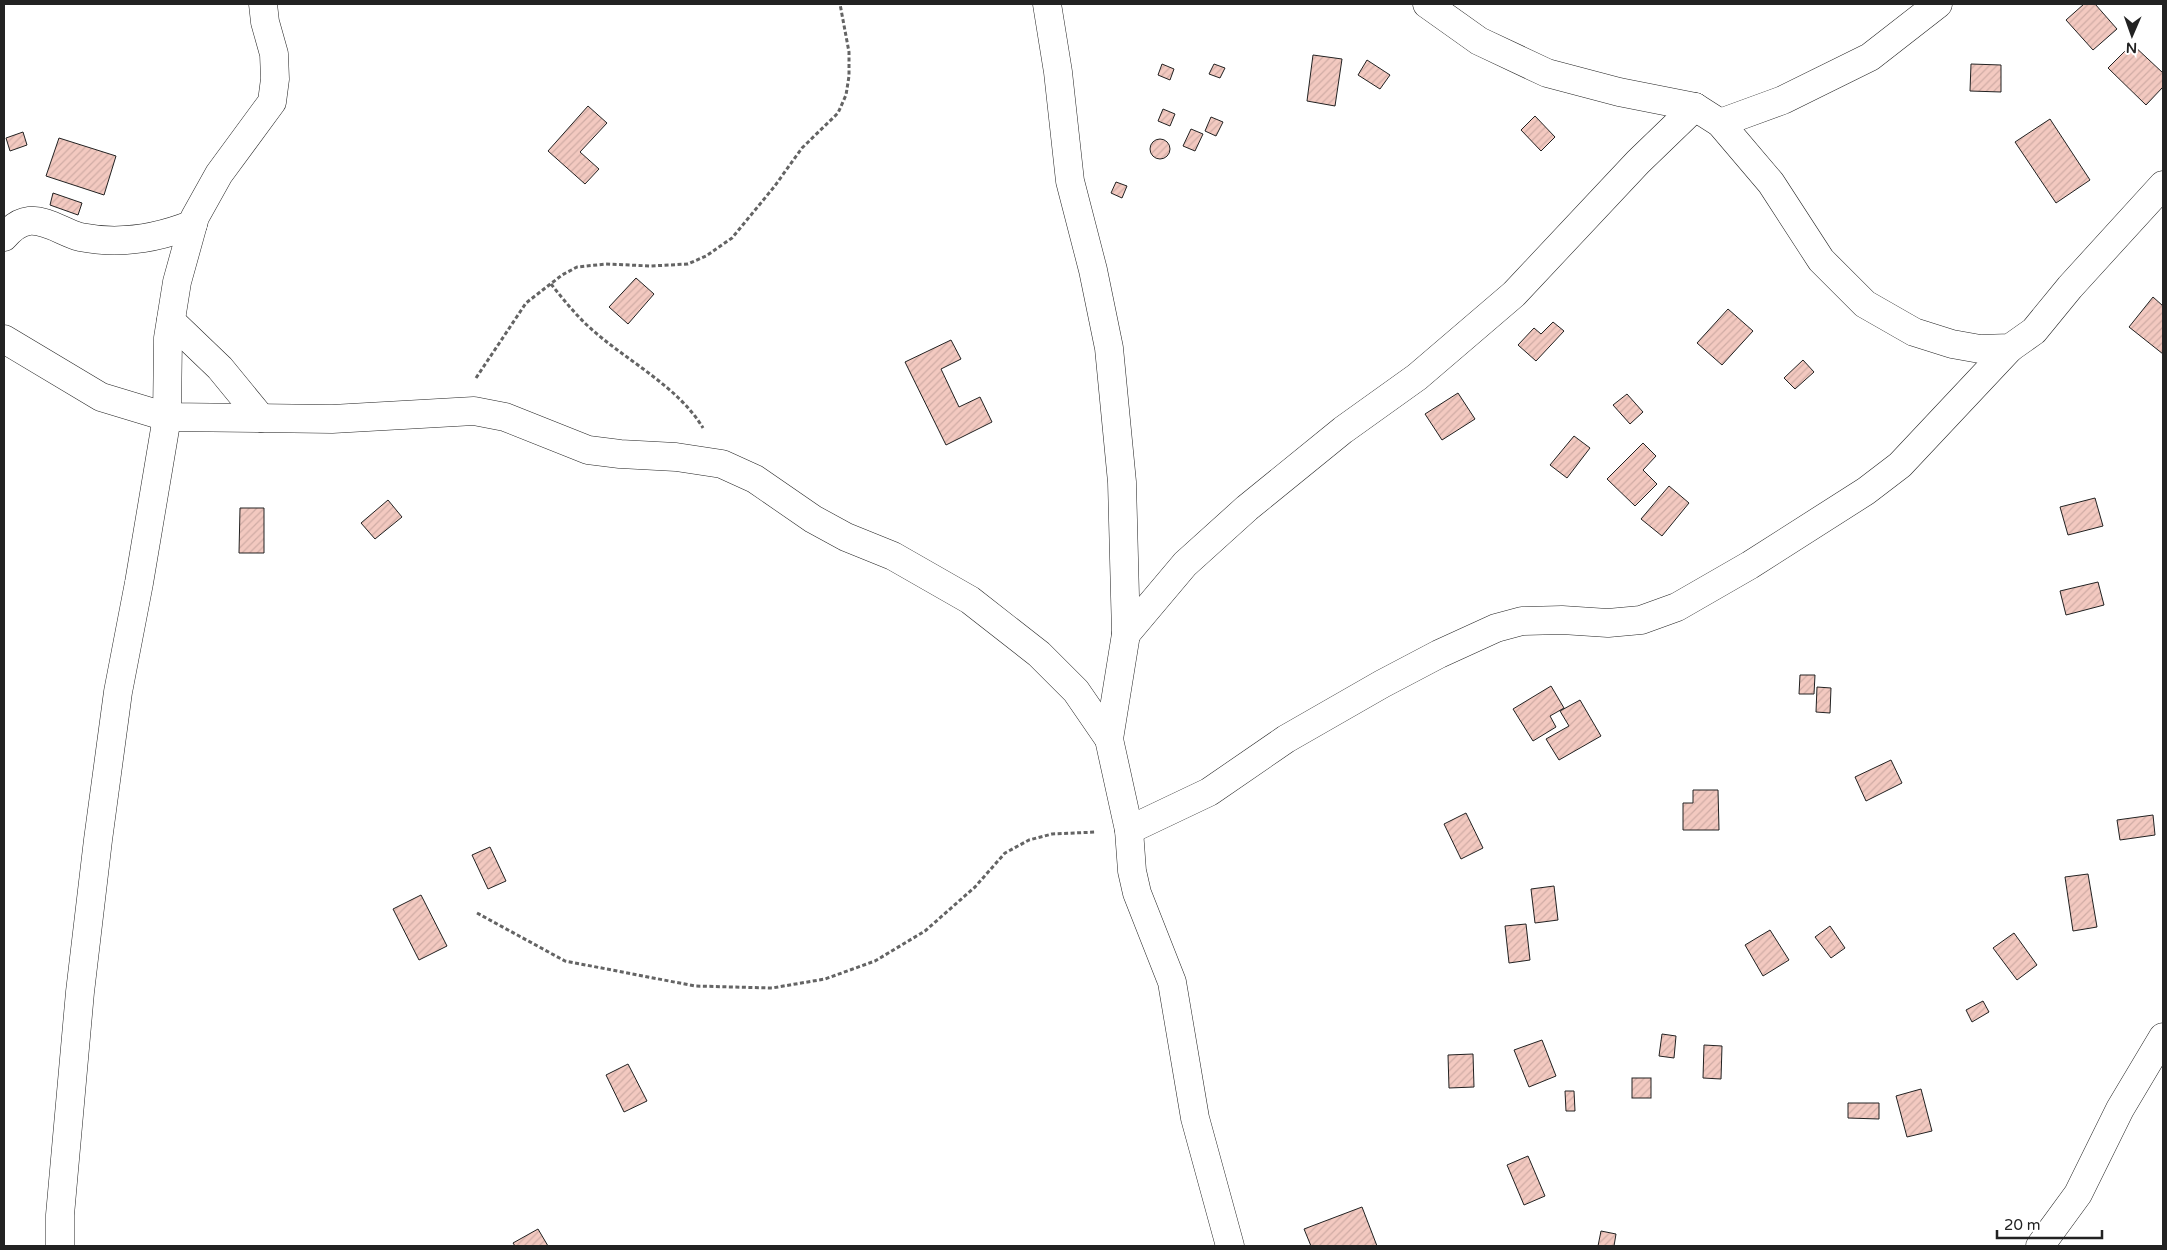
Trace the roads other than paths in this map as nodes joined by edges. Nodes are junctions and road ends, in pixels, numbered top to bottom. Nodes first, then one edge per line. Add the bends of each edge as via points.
1 (263, 4) edge
2 (1048, 4) edge
3 (1428, 4) edge
4 (1938, 4) edge
5 (1695, 107) junction
6 (1720, 123) junction
7 (2163, 185) edge
8 (193, 224) junction
9 (4, 237) edge
10 (171, 321) junction
11 (4, 339) edge
12 (2010, 348) junction
13 (167, 417) junction
14 (261, 418) junction
15 (1126, 634) junction
16 (1109, 739) junction
17 (1130, 830) junction
18 (2163, 1037) edge
19 (60, 1246) edge
20 (1230, 1246) edge
21 (2040, 1246) edge

1 - 8 street via 274,54 272,102 219,174
2 - 15 street via 1070,181 1109,348 1122,482
3 - 5 street via 1479,41 1547,73 1618,92
4 - 6 street via 1870,57 1783,100
5 - 6 street
5 - 15 street via 1638,162 1514,294 1417,377 1343,430 1246,508 1185,564
6 - 12 street via 1771,183 1821,260 1865,304 1914,332 1942,341 1980,349
7 - 12 street via 2034,331
8 - 9 street via 155,237 111,240 80,236 40,221 29,221 19,224
8 - 10 street via 177,282
10 - 13 street
10 - 14 street via 220,368
11 - 13 street via 101,397
12 - 17 street via 1900,465 1866,491 1750,565 1677,607 1641,620 1608,623 1522,621 1496,628 1382,684 1286,739 1209,792
13 - 14 street
13 - 19 street via 118,692 80,992
14 - 16 street via 332,419 474,411 505,417 588,450 722,464 755,479 813,519 892,556 970,600 1039,654 1076,691
15 - 16 street
16 - 17 street
17 - 20 street via 1132,872 1137,893 1172,982 1195,1118
18 - 21 street via 2120,1109 2078,1194

